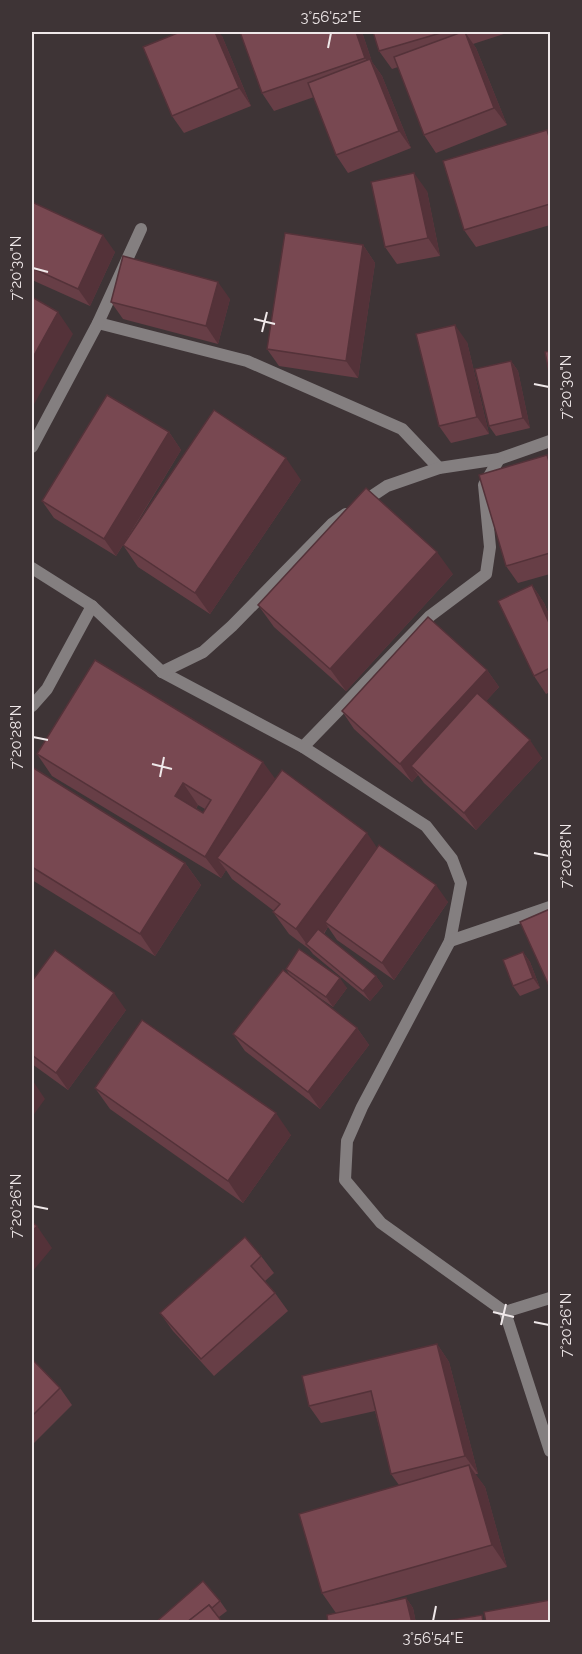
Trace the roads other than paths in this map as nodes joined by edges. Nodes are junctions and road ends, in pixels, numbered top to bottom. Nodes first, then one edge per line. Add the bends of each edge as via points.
1 (141, 229) dead end
2 (98, 323) junction
3 (550, 441) edge
4 (32, 447) edge
5 (499, 459) junction
6 (439, 468) junction
7 (32, 568) edge
8 (92, 606) junction
9 (162, 672) junction
10 (32, 706) edge
11 (303, 747) junction
12 (550, 907) edge
13 (450, 941) junction
14 (550, 1298) edge
15 (505, 1312) junction
16 (550, 1451) edge

1 - 2 street
2 - 4 street
2 - 6 street via 247,361 402,429
3 - 5 street
5 - 6 street
5 - 11 street via 484,485 490,546 486,573 430,616
6 - 9 street via 387,486 332,524 203,652
7 - 8 street
8 - 9 street
8 - 10 street via 47,689
9 - 11 street
11 - 13 street via 426,826 452,859 462,883
12 - 13 street
13 - 15 street via 347,1141 345,1180 381,1224
14 - 15 street
15 - 16 street

